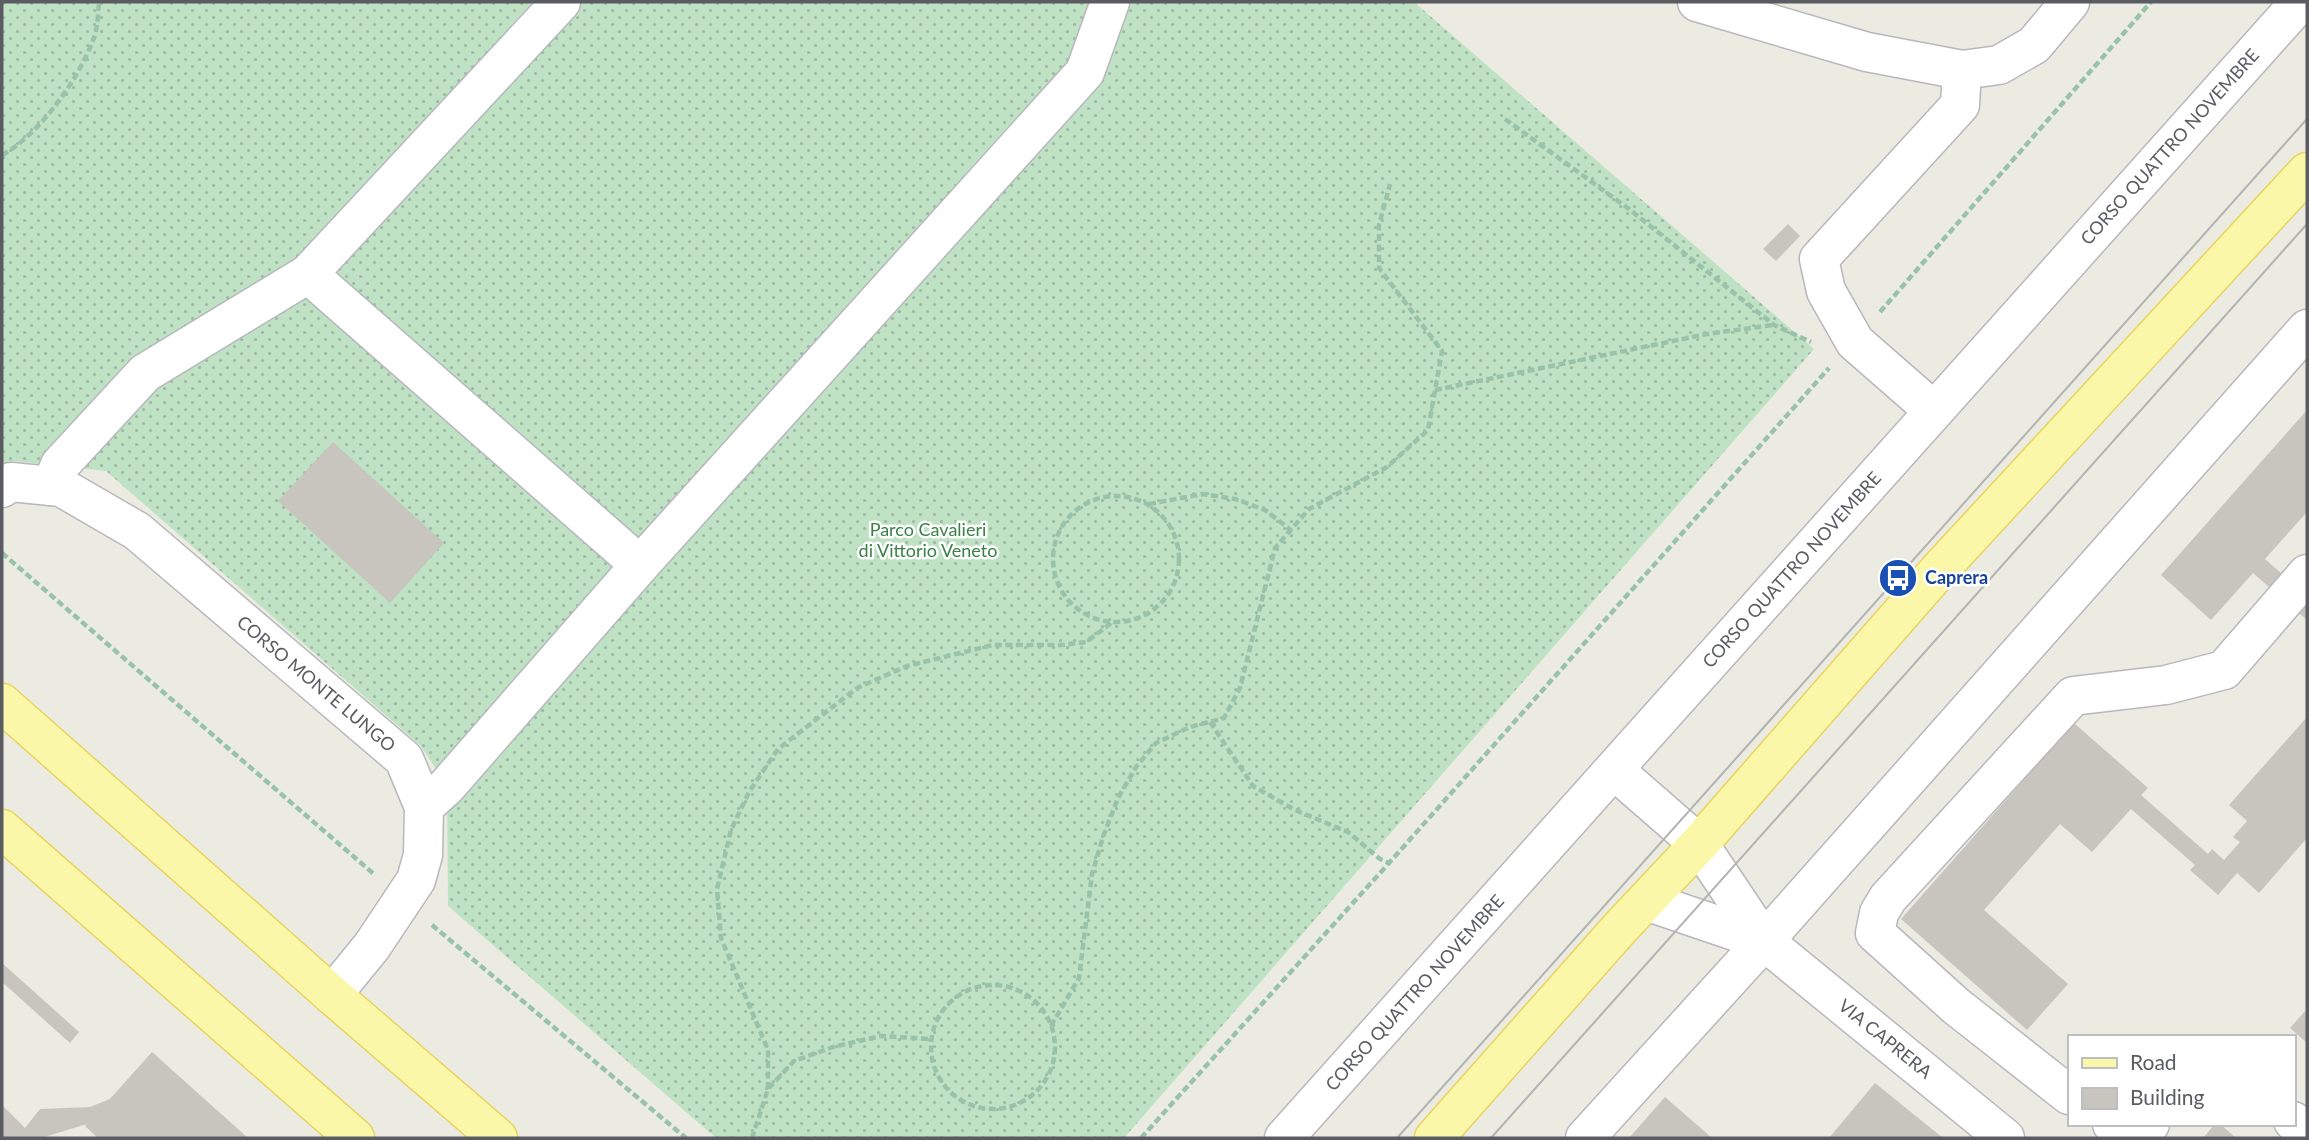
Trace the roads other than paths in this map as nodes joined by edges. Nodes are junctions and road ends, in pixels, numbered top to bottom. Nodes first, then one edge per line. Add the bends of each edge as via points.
1 (561, 2) edge
2 (1110, 2) edge
3 (1698, 2) edge
4 (2070, 2) edge
5 (2300, 2) edge
6 (1962, 69) junction
7 (2307, 172) edge
8 (308, 274) junction
9 (2307, 330) edge
10 (1934, 411) junction
11 (51, 486) junction
12 (2, 488) edge
13 (640, 565) junction
14 (2307, 574) edge
15 (2, 703) edge
16 (1614, 770) junction
17 (425, 807) junction
18 (2, 829) edge
19 (1699, 844) junction
20 (1646, 901) junction
21 (1764, 940) junction
22 (332, 995) junction
23 (2068, 1094) edge
24 (2114, 1126) edge
25 (2148, 1126) edge
26 (355, 1138) edge
27 (498, 1138) edge
28 (1284, 1138) edge
29 (1434, 1138) edge
30 (1585, 1138) edge
31 (2005, 1138) edge

1 - 8 street
2 - 13 street via 1085,72
3 - 6 street via 1867,52
4 - 6 street via 2034,45 1999,65
5 - 10 street, CORSO QUATTRO NOVEMBRE
6 - 10 street via 1960,105 1819,259 1847,349
7 - 19 main road via 1939,570
8 - 11 street via 145,373 60,465
8 - 13 street
9 - 21 street
10 - 16 street, CORSO QUATTRO NOVEMBRE
11 - 12 street, CORSO MONTE LUNGO via 10,482
11 - 17 street, CORSO MONTE LUNGO via 61,487 137,531 394,750 404,759
13 - 17 street
14 - 23 street via 2224,670 2166,685 2073,696 1879,913 1875,933 1956,1006
15 - 22 main road
16 - 19 street, VIA CAPRERA
16 - 28 street, CORSO QUATTRO NOVEMBRE
17 - 22 street, CORSO MONTE LUNGO via 423,855 416,880
18 - 26 main road
19 - 20 main road
19 - 21 street, VIA CAPRERA
20 - 21 street, VIA CAPRERA
20 - 29 main road
21 - 30 street
21 - 31 street, VIA CAPRERA
22 - 27 main road
24 - 25 street via 2143,1130

